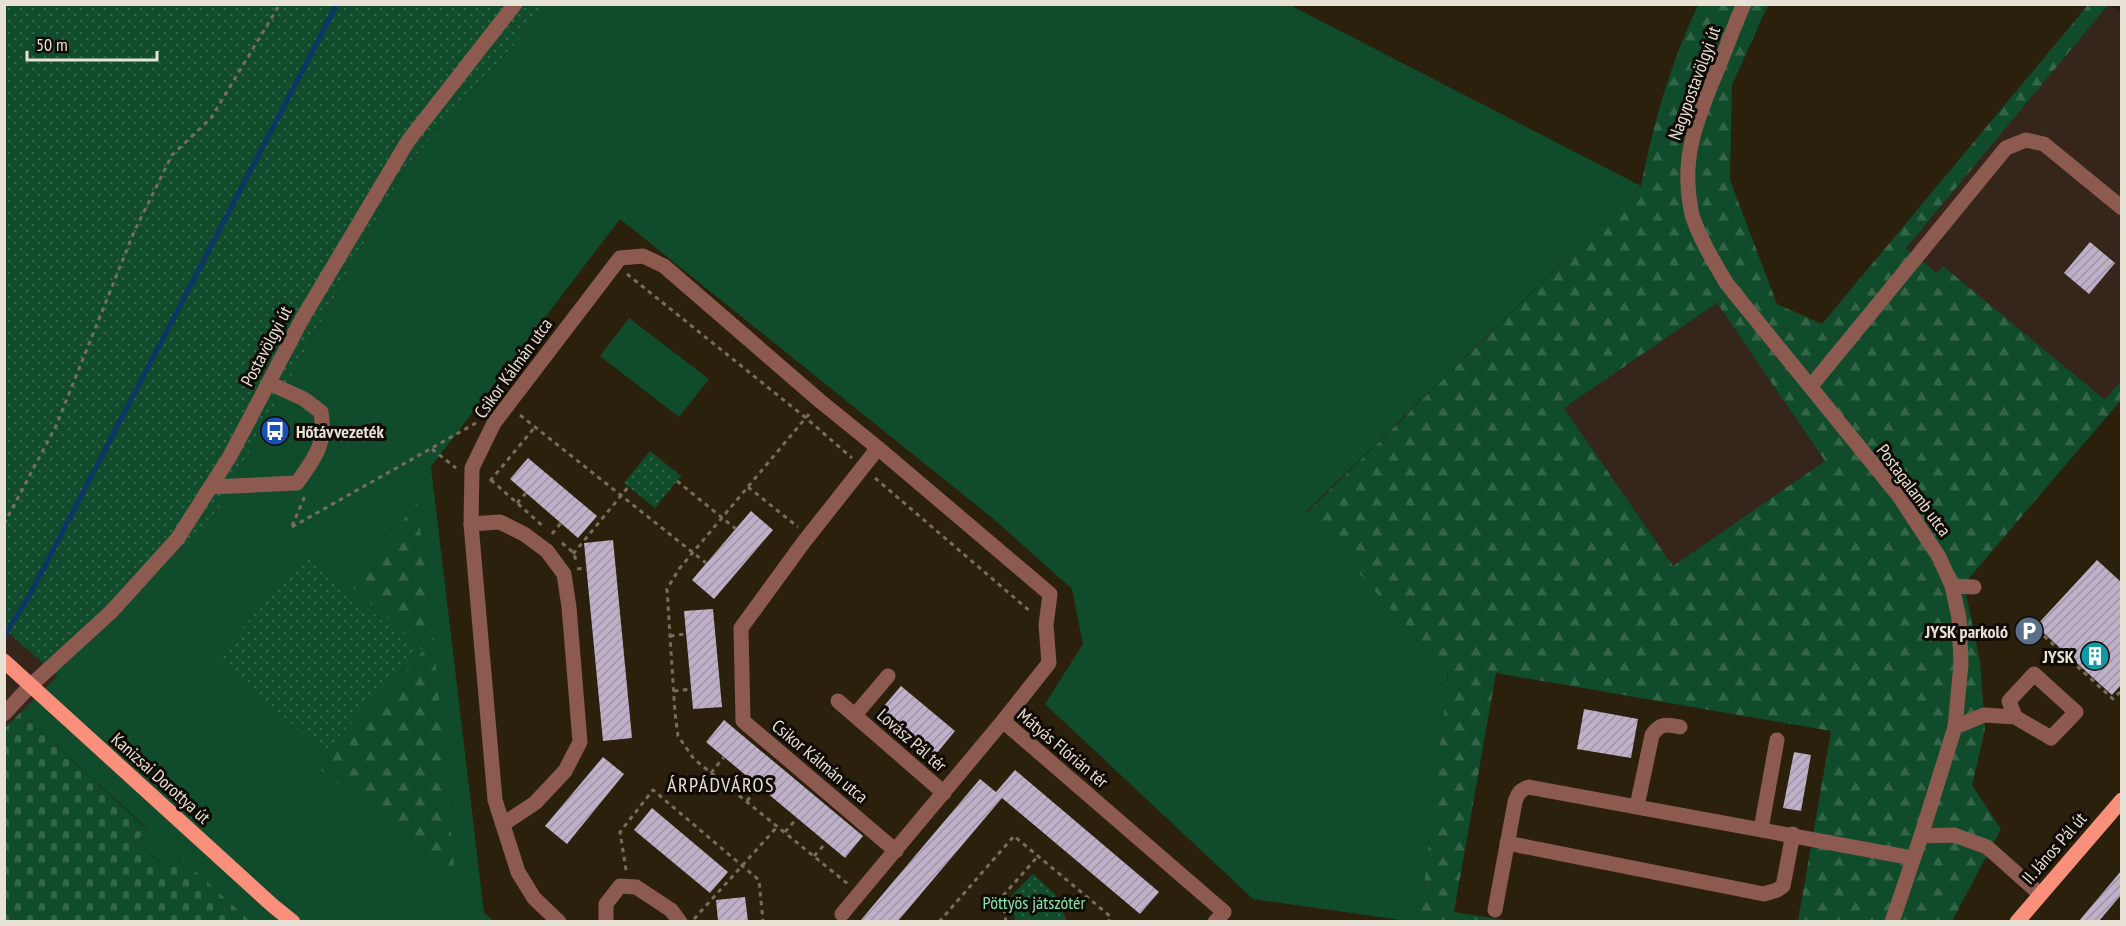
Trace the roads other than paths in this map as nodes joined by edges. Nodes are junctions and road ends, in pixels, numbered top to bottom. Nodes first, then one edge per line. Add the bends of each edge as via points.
1 (515, 4) edge
2 (1744, 4) edge
3 (2121, 208) edge
4 (1691, 212) joint
5 (269, 383) junction
6 (1811, 386) junction
7 (878, 448) junction
8 (211, 487) junction
9 (471, 524) junction
10 (1952, 586) junction
11 (1974, 587) dead end
12 (5, 662) edge
13 (888, 675) dead end
14 (30, 686) junction
15 (838, 701) dead end
16 (4, 714) edge
17 (855, 715) junction
18 (2015, 717) dead end
19 (1003, 721) junction
20 (1680, 727) dead end
21 (1955, 727) junction
22 (1777, 740) dead end
23 (944, 793) junction
24 (2121, 800) edge
25 (1637, 806) junction
26 (503, 824) junction
27 (1761, 829) junction
28 (1793, 834) junction
29 (1921, 836) junction
30 (1507, 843) junction
31 (896, 851) junction
32 (1913, 858) junction
33 (2040, 894) junction
34 (1495, 910) dead end
35 (842, 914) dead end
36 (293, 921) edge
37 (559, 921) edge
38 (606, 921) edge
39 (680, 921) edge
40 (1215, 921) edge
41 (1892, 921) edge
42 (2017, 921) edge

1 - 5 street, Postavölgyi út via 408,141 302,319
2 - 4 street, Nagypostavölgyi út via 1694,127 1687,175
3 - 6 street via 2044,144 2026,140 2006,148
4 - 6 street, Postagalamb utca via 1727,284
5 - 8 street, Postavölgyi út
5 - 8 street via 304,399 321,412 324,431 316,456 297,483
6 - 10 street, Postagalamb utca via 1899,496 1940,557
7 - 9 street, Csikor Kálmán utca via 664,266 643,256 620,258 494,423 471,468
7 - 19 street via 1050,594 1046,625 1049,663
7 - 31 street, Csikor Kálmán utca via 741,628 743,721
8 - 14 street, Postavölgyi út via 178,538 112,611
9 - 26 street, Csikor Kálmán utca via 495,800
9 - 26 street via 500,522 547,551 564,574 569,607 580,742 565,771 535,803
10 - 11 street
10 - 21 street, Postagalamb utca via 1959,618 1961,664
12 - 14 main road, Kanizsai Dorottya út
13 - 17 street, Lovász Pál tér
14 - 16 street, Postavölgyi út
14 - 36 main road, Kanizsai Dorottya út
15 - 17 street, Lovász Pál tér
17 - 23 street, Lovász Pál tér
18 - 21 street via 1984,715
19 - 23 street, Mátyás Flórián tér
19 - 40 street, Mátyás Flórián tér via 1224,912
20 - 25 street via 1664,724 1652,735
21 - 29 street, Postagalamb utca
22 - 27 street
23 - 31 street, Mátyás Flórián tér
24 - 33 main road, II. János Pál út
25 - 27 street
25 - 30 street via 1529,787 1521,789
26 - 37 street, Csikor Kálmán utca via 518,872 534,898
27 - 28 street
28 - 30 street via 1783,886 1764,894
28 - 32 street
29 - 32 street, Postagalamb utca
29 - 33 street via 1954,835 1987,847
30 - 34 street
31 - 35 street, Mátyás Flórián tér
32 - 41 street, Postagalamb utca
33 - 42 main road, II. János Pál út
38 - 39 street via 606,904 620,886 636,887 671,910

